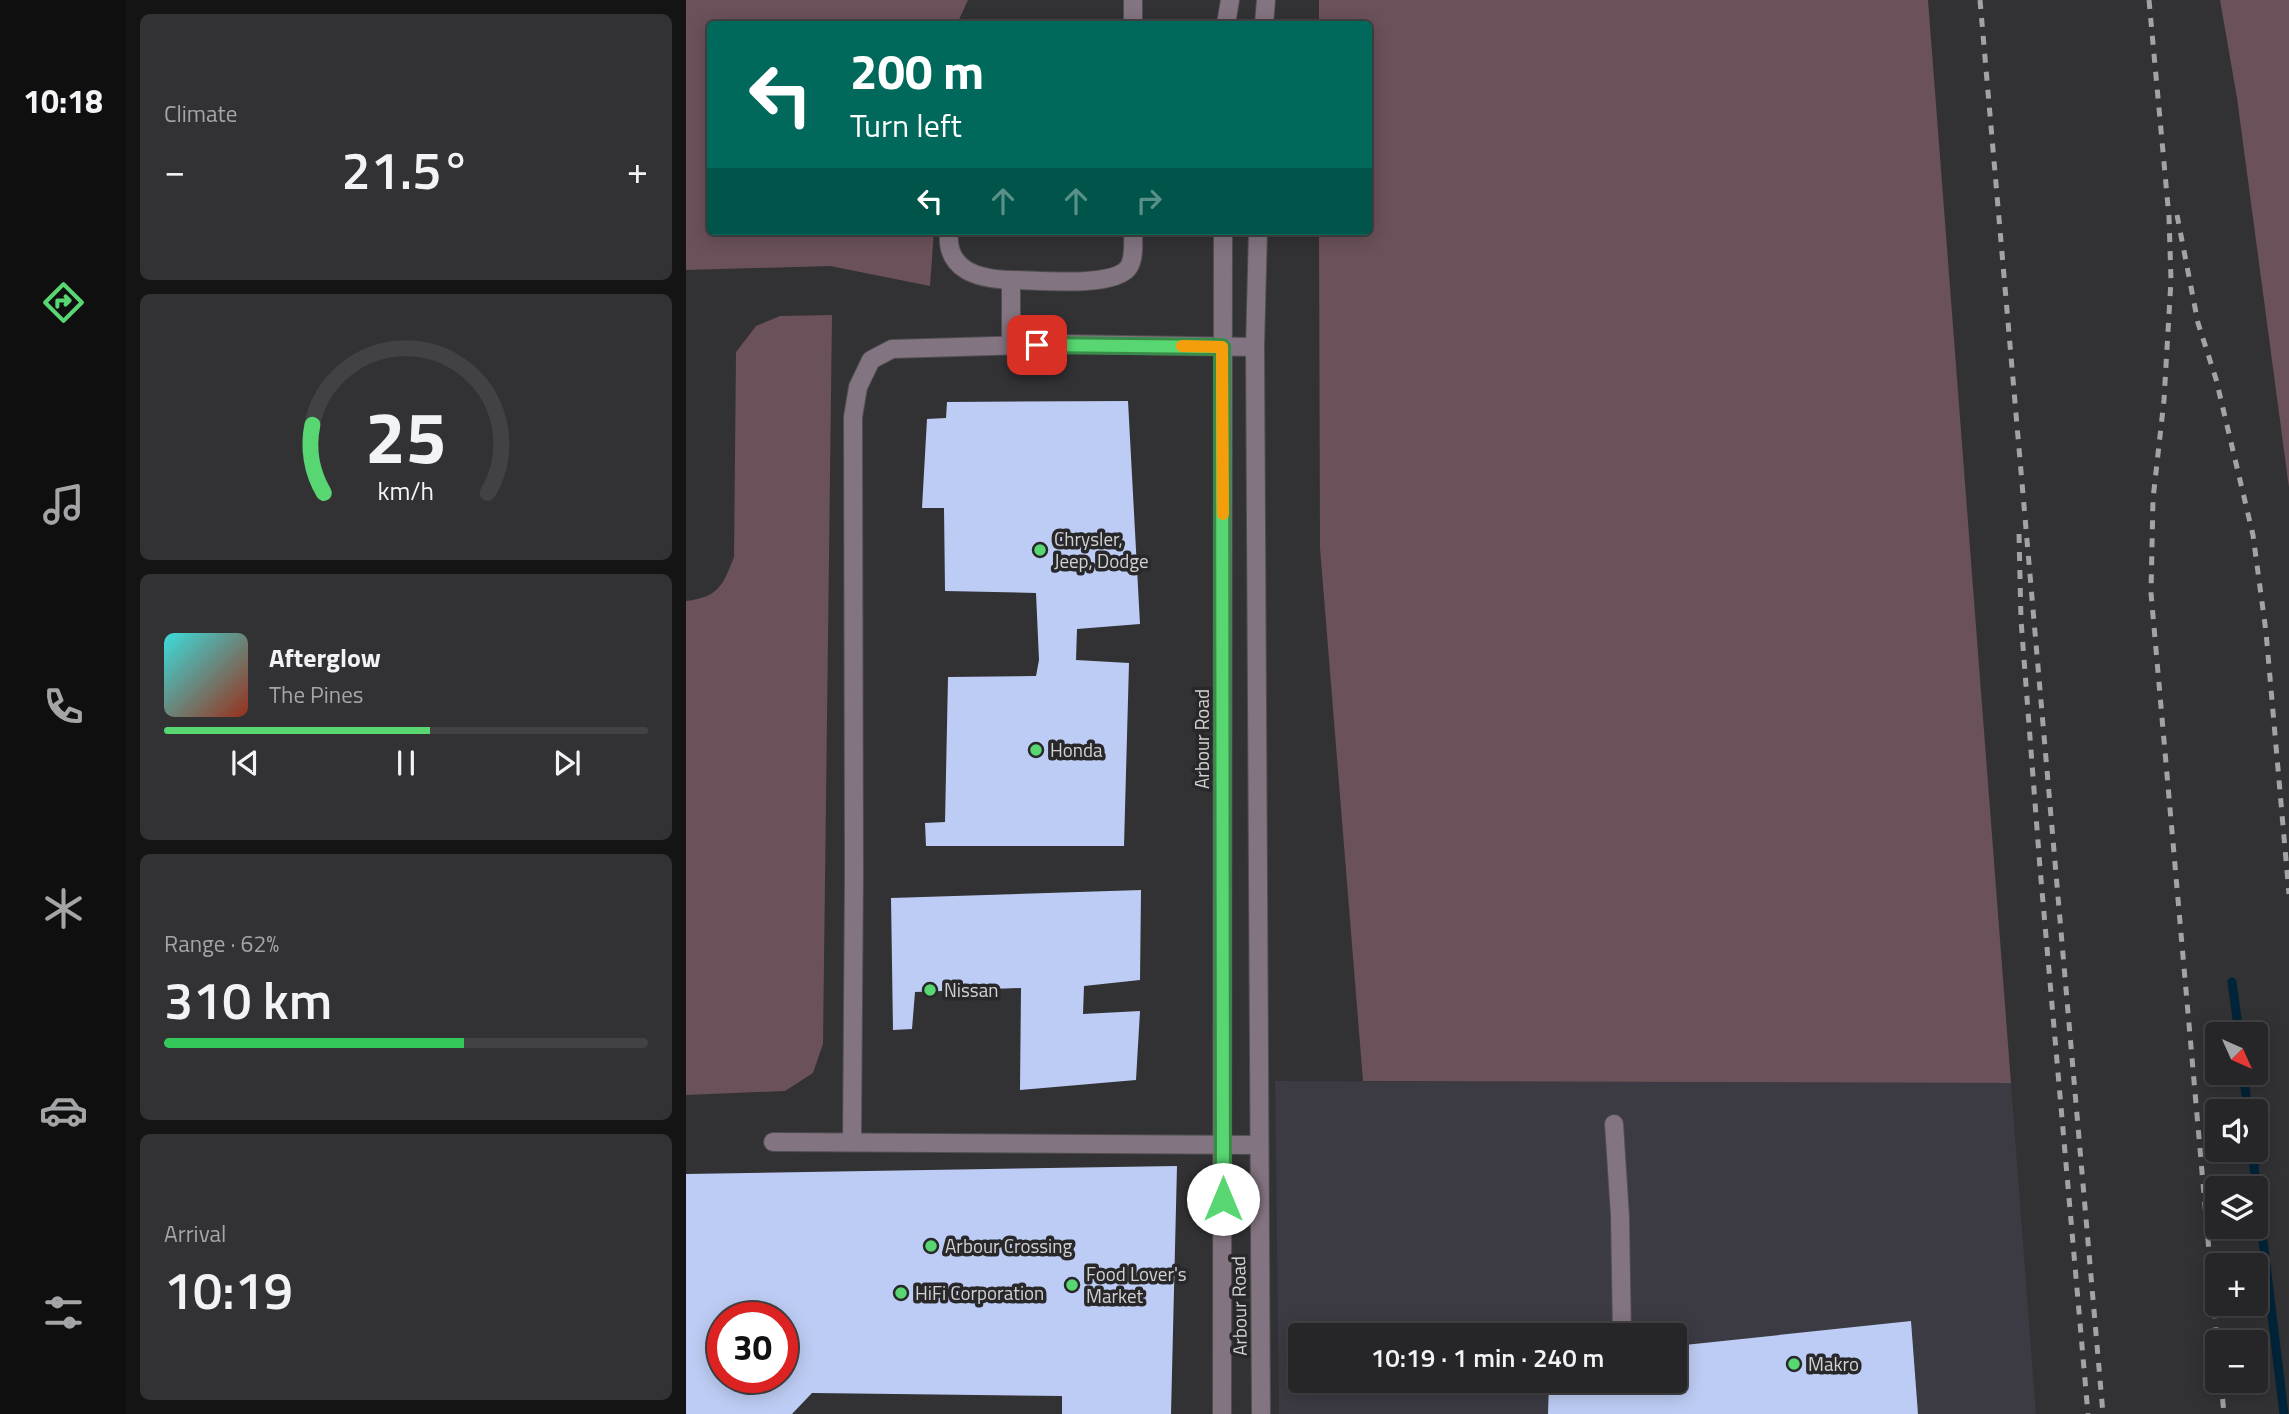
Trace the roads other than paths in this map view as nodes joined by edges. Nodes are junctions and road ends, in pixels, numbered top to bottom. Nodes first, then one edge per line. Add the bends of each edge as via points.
1 (1133, 0) edge
2 (1230, 0) edge
3 (1266, 0) edge
4 (1133, 21) edge
5 (1226, 21) edge
6 (1264, 21) edge
7 (948, 235) edge
8 (1133, 235) edge
9 (1223, 235) edge
10 (1258, 235) edge
11 (1012, 280) junction
12 (1011, 346) junction
13 (1222, 347) junction
14 (1255, 347) junction
15 (1614, 1124) dead end
16 (772, 1142) dead end
17 (852, 1142) junction
18 (1223, 1145) junction
19 (1258, 1145) junction
20 (1622, 1323) edge
21 (1222, 1414) edge
22 (1261, 1414) edge

1 - 4 street
2 - 5 street
3 - 6 street
7 - 11 street via 957,264 988,279
8 - 11 street via 1133,255 1120,275 1077,281
9 - 13 street, Arbour Road
10 - 14 street, Arbour Road
11 - 12 street
12 - 13 street
12 - 17 street via 892,349 871,360 858,387 853,417
13 - 14 street
13 - 18 street, Arbour Road
14 - 19 street, Arbour Road
15 - 20 street
16 - 17 street
17 - 18 street
18 - 19 street
18 - 21 street, Arbour Road
19 - 22 street, Arbour Road

